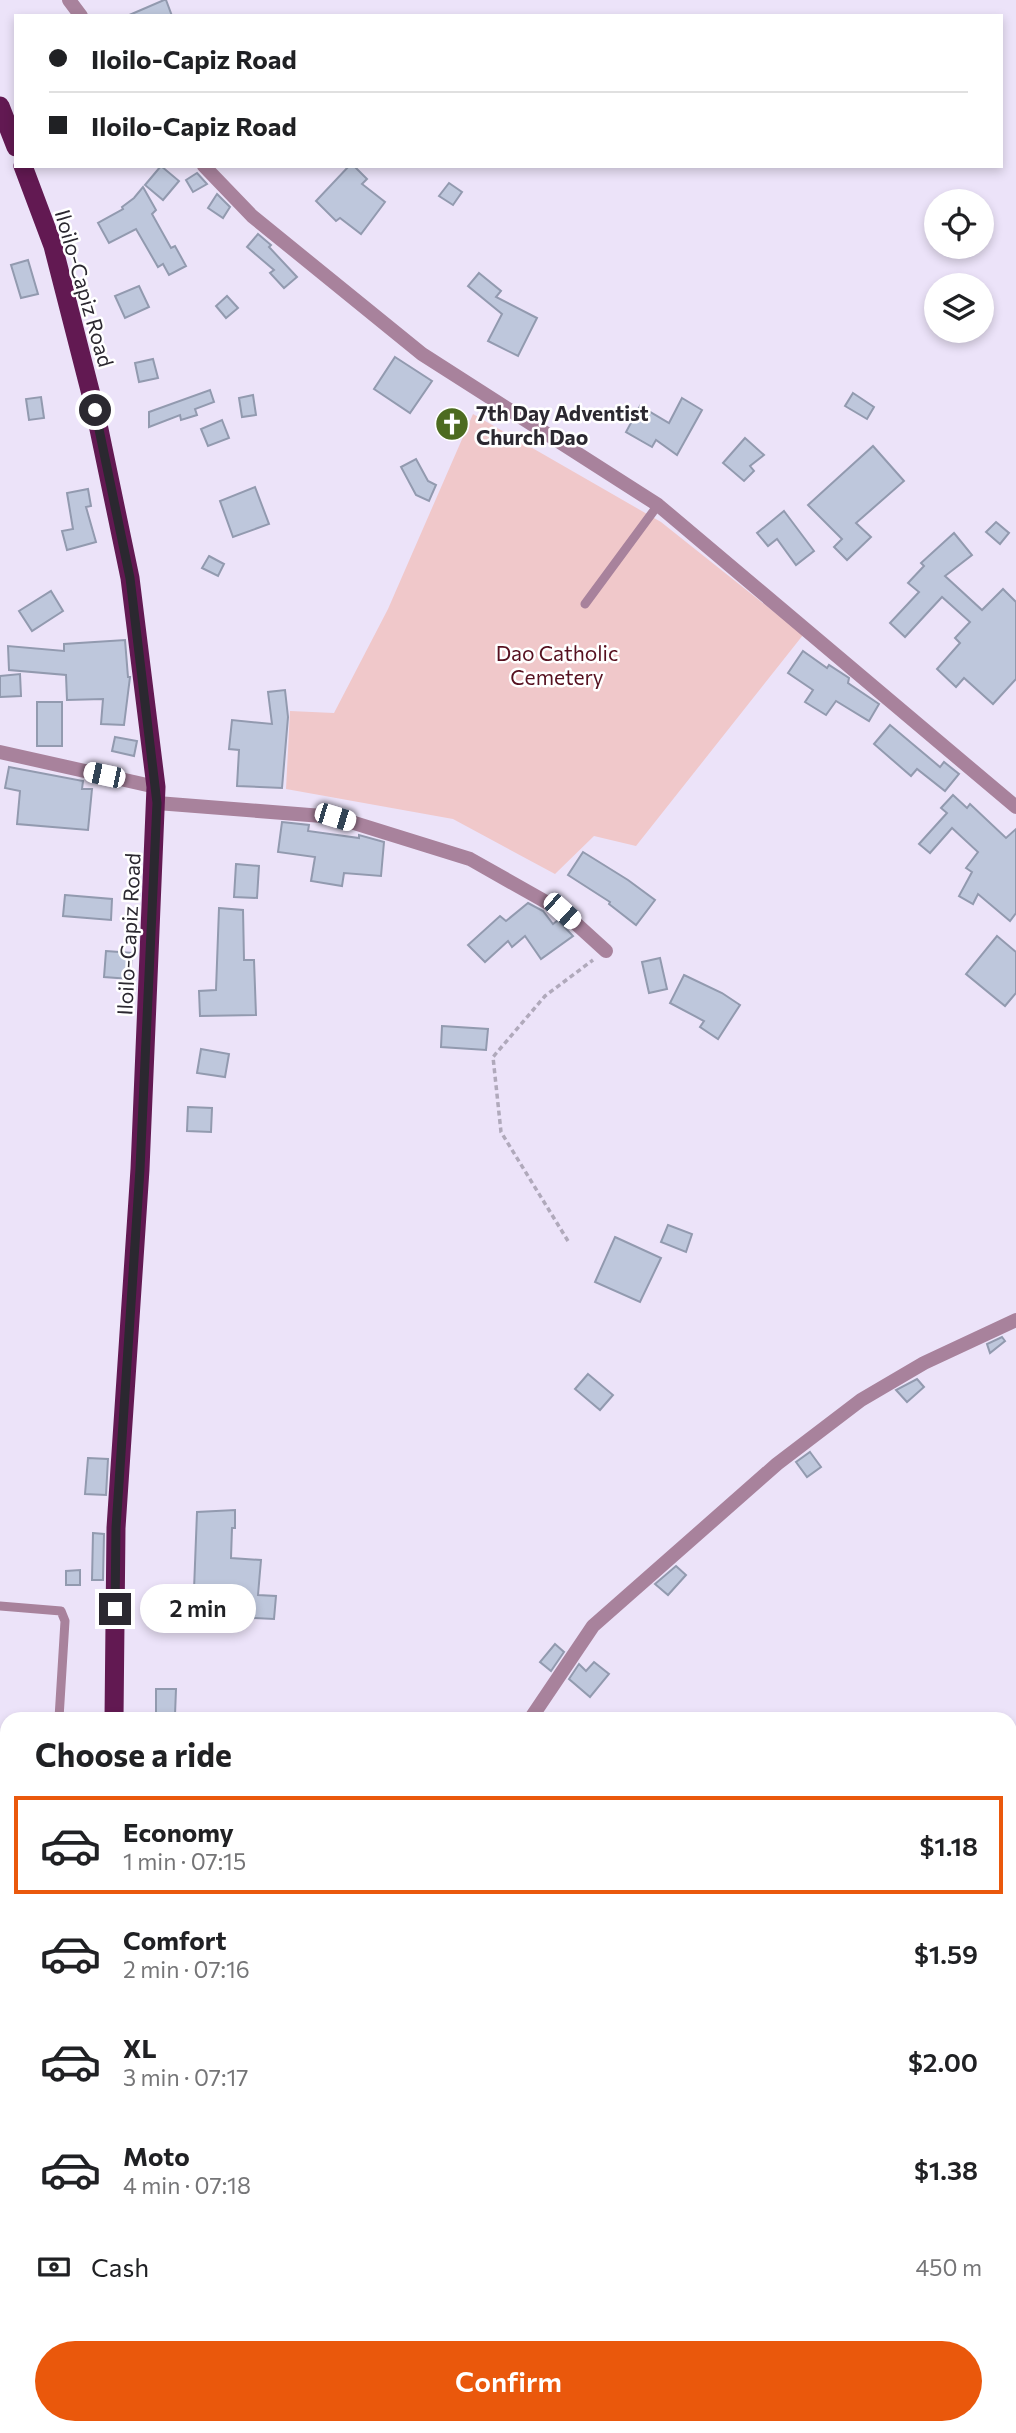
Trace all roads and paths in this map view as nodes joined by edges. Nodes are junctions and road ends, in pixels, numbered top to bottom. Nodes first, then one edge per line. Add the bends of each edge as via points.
1 (0, 106) edge
2 (14, 143) edge
3 (24, 168) edge
4 (206, 168) edge
5 (658, 505) junction
6 (585, 604) dead end
7 (0, 752) edge
8 (157, 795) junction
9 (1016, 807) edge
10 (606, 951) joint
11 (568, 1241) dead end
12 (1016, 1320) edge
13 (0, 1606) edge
14 (59, 1712) edge
15 (114, 1712) edge
16 (535, 1712) edge

1 - 2 highway
3 - 8 highway, Iloilo-Capiz Road via 53,246 95,410 130,578
4 - 5 street via 252,216 422,354
5 - 6 lane
5 - 9 street
7 - 8 street
8 - 10 street via 335,817 470,859 562,911
8 - 15 highway, Iloilo-Capiz Road via 140,1169 116,1528
10 - 11 path via 545,996 493,1057 501,1132
12 - 16 street via 924,1363 861,1400 777,1464 593,1626
13 - 14 lane via 61,1611 65,1620

